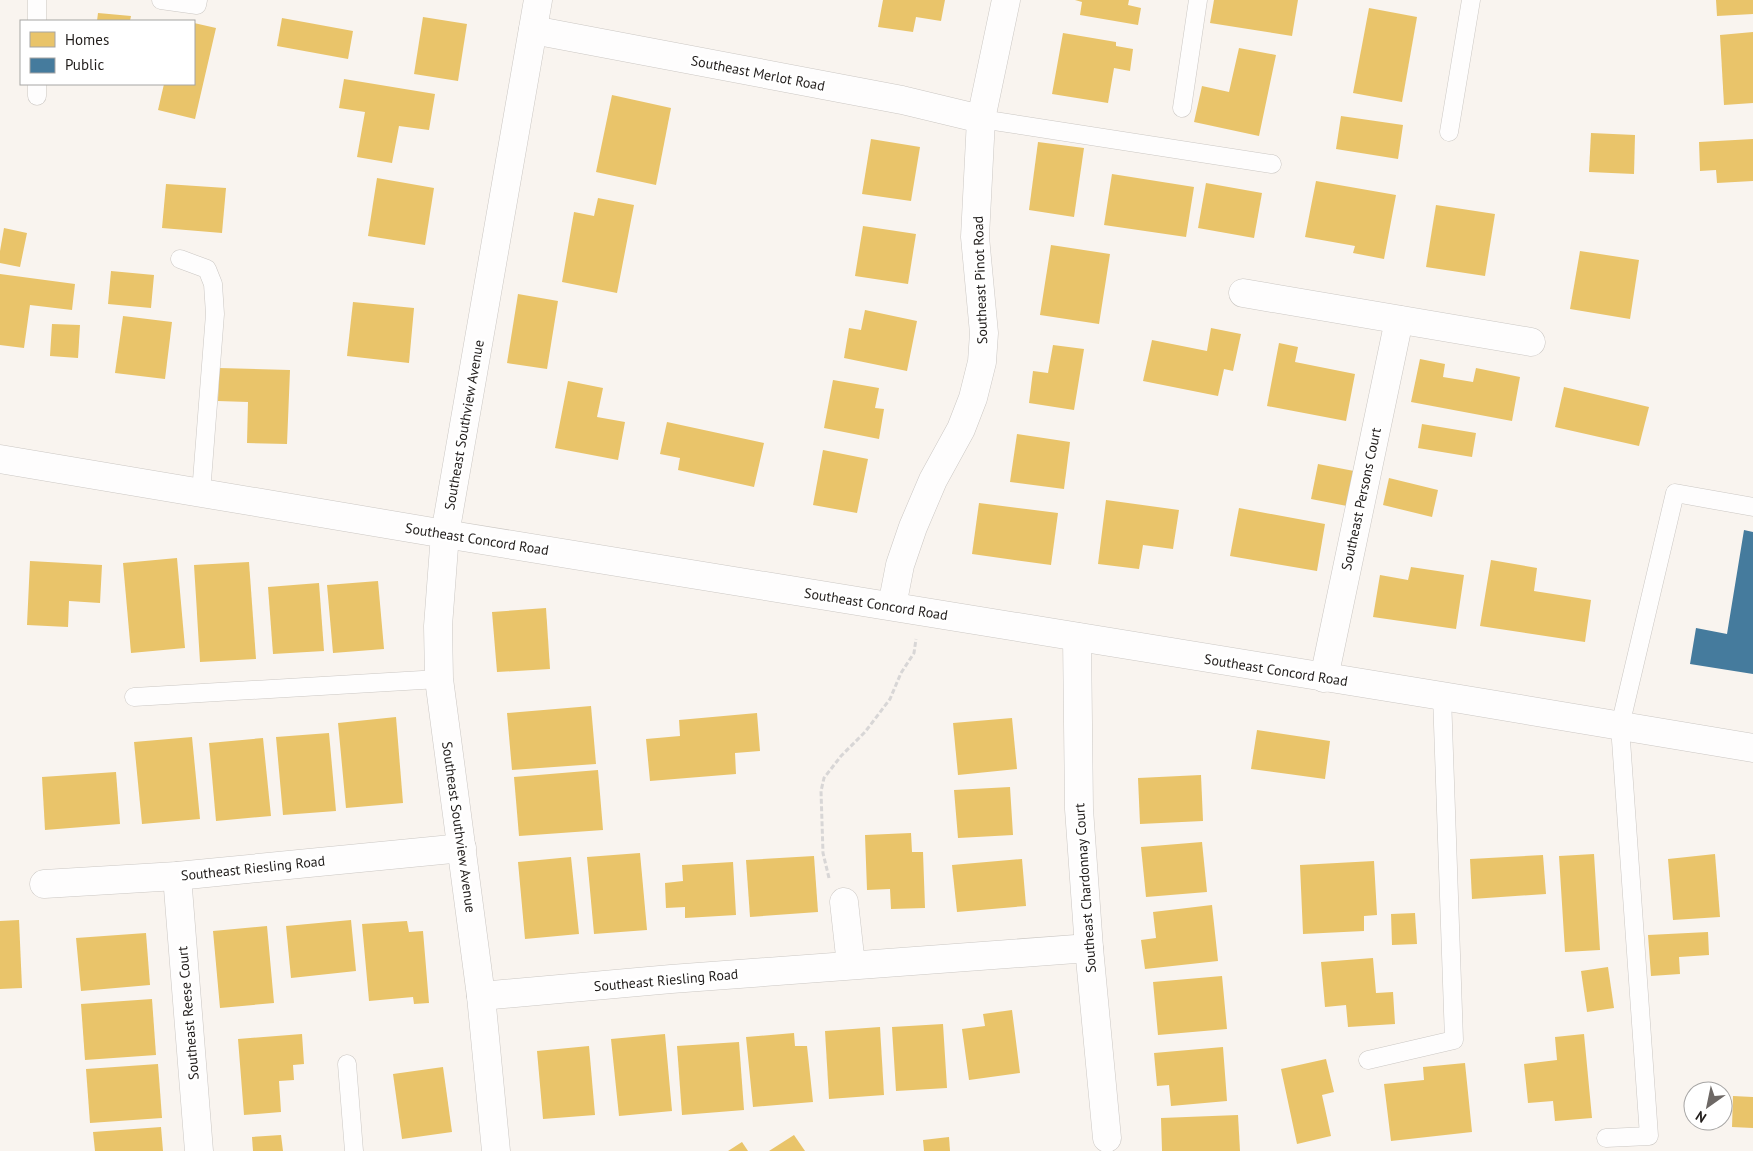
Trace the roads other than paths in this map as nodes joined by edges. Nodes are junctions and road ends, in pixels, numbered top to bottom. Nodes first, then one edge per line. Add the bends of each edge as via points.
1 (38, 0) edge
2 (161, 0) edge
3 (198, 0) edge
4 (538, 0) edge
5 (1006, 0) edge
6 (1198, 0) edge
7 (1472, 0) edge
8 (37, 20) edge
9 (533, 30) junction
10 (1182, 108) dead end
11 (981, 120) junction
12 (1449, 132) dead end
13 (1272, 164) dead end
14 (180, 259) dead end
15 (1243, 294) dead end
16 (1399, 320) junction
17 (1531, 342) dead end
18 (0, 459) edge
19 (201, 493) junction
20 (1753, 507) edge
21 (445, 534) junction
22 (892, 606) junction
23 (1077, 637) junction
24 (1324, 678) junction
25 (439, 679) junction
26 (1442, 696) junction
27 (134, 697) dead end
28 (1620, 726) junction
29 (1753, 748) edge
30 (462, 848) junction
31 (177, 876) junction
32 (44, 884) dead end
33 (844, 902) road end
34 (1089, 948) junction
35 (851, 965) junction
36 (481, 996) junction
37 (1368, 1060) dead end
38 (347, 1064) dead end
39 (1107, 1138) dead end
40 (1606, 1138) dead end
41 (199, 1151) edge
42 (354, 1151) edge
43 (496, 1151) edge

1 - 8 lane
2 - 3 lane via 197,5
4 - 9 street, Southeast Southview Avenue
5 - 11 street, Southeast Pinot Road
6 - 10 lane
7 - 12 lane
9 - 11 street, Southeast Merlot Road via 902,100
9 - 21 street, Southeast Southview Avenue
11 - 13 lane
11 - 22 street, Southeast Pinot Road via 975,237 984,333 982,362 961,429 933,480 913,527 900,565
14 - 19 lane via 207,269 213,284 215,314
15 - 16 street
16 - 17 street
16 - 24 street, Southeast Persons Court
18 - 19 street, Southeast Concord Road
19 - 21 street, Southeast Concord Road
20 - 28 lane via 1675,493
21 - 22 street, Southeast Concord Road
21 - 25 street, Southeast Southview Avenue via 438,626
22 - 23 street, Southeast Concord Road
23 - 24 street, Southeast Concord Road
23 - 34 street, Southeast Chardonnay Court via 1079,809
24 - 26 street, Southeast Concord Road
25 - 27 lane
25 - 30 street, Southeast Southview Avenue
26 - 28 street, Southeast Concord Road
26 - 37 lane via 1454,1040
28 - 29 street, Southeast Concord Road
28 - 40 lane via 1648,1136
30 - 31 street, Southeast Riesling Road
30 - 36 street, Southeast Southview Avenue
31 - 32 street, Southeast Riesling Road
31 - 41 street, Southeast Reese Court
33 - 35 street
34 - 35 street, Southeast Riesling Road
34 - 39 street, Southeast Chardonnay Court
35 - 36 street, Southeast Riesling Road
36 - 43 street, Southeast Southview Avenue
38 - 42 lane

